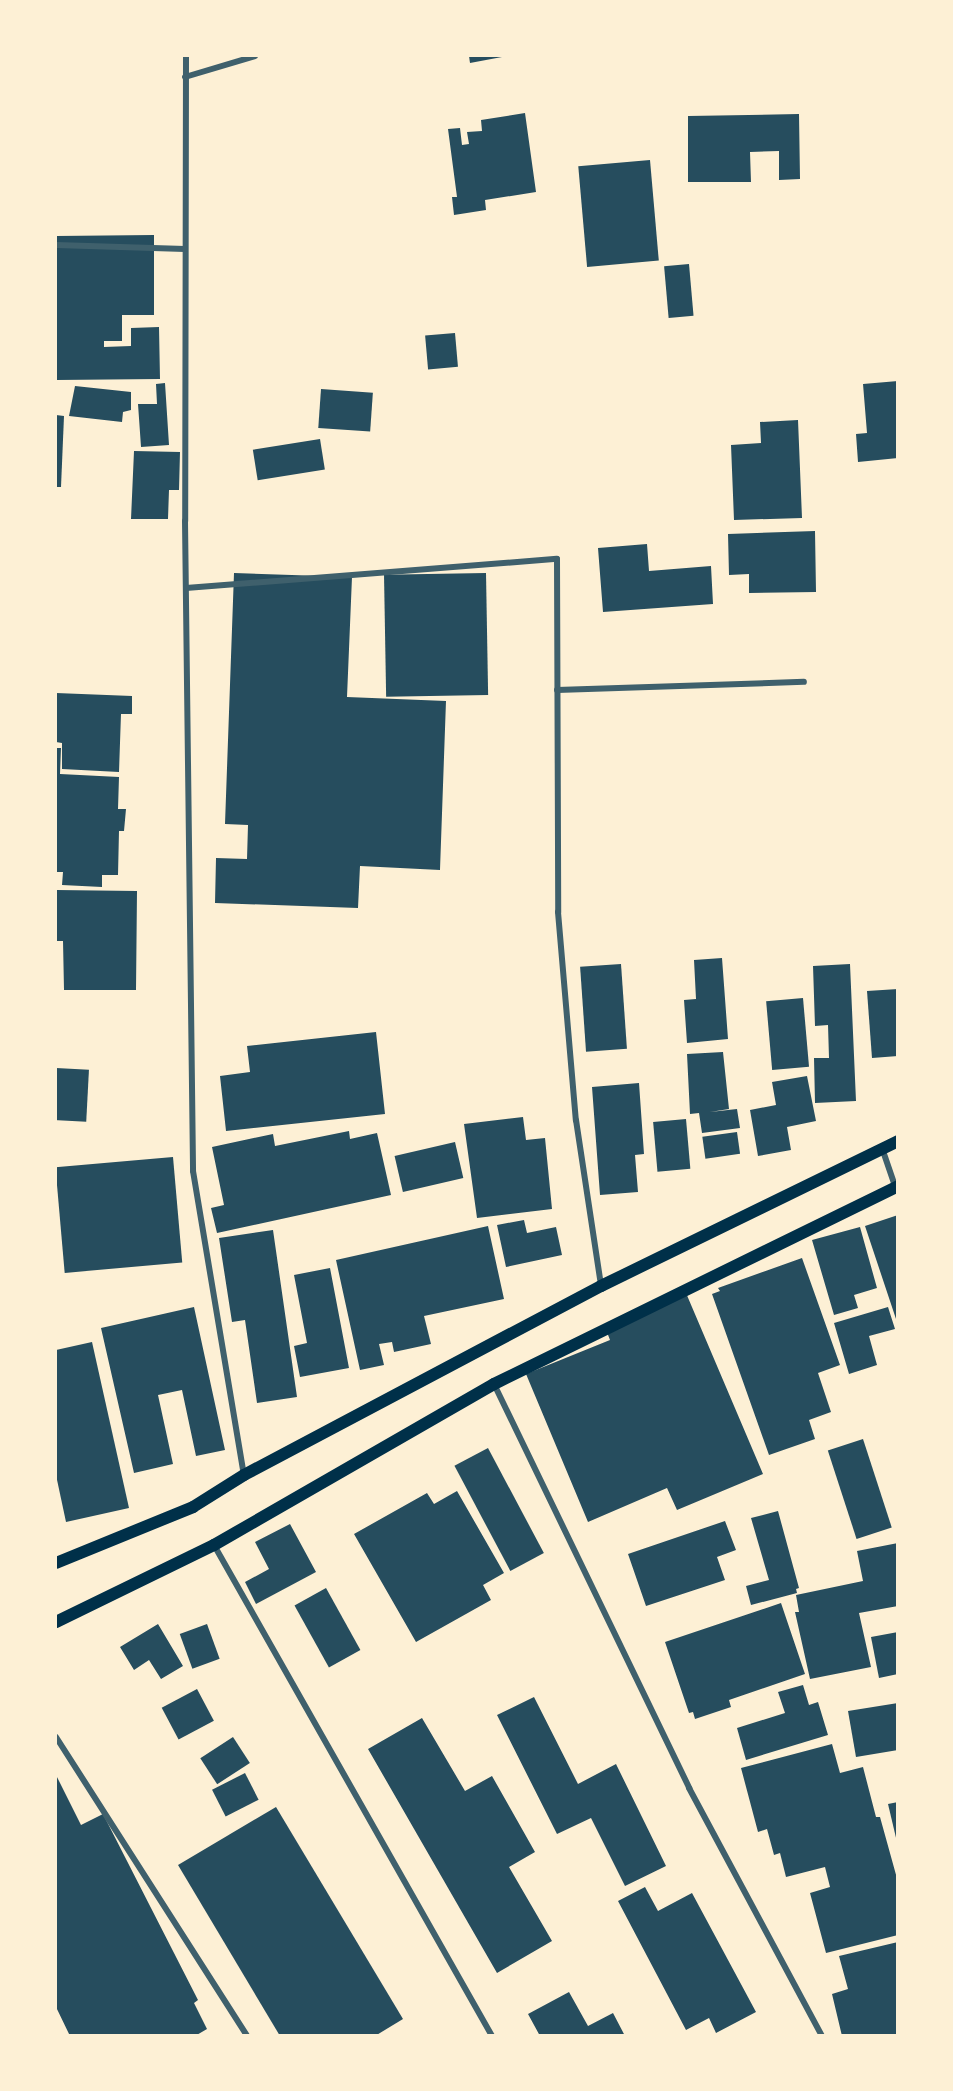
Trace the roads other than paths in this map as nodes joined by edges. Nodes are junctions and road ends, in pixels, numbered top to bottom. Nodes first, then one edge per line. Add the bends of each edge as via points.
1 (186, 56) edge
2 (255, 56) edge
3 (185, 77) junction
4 (56, 245) edge
5 (185, 249) junction
6 (186, 588) junction
7 (804, 682) dead end
8 (557, 690) junction
9 (897, 1141) edge
10 (882, 1148) junction
11 (897, 1188) edge
12 (601, 1286) junction
13 (494, 1383) junction
14 (244, 1475) junction
15 (214, 1545) junction
16 (56, 1563) edge
17 (56, 1622) edge
18 (56, 1737) edge
19 (247, 2036) edge
20 (492, 2036) edge
21 (822, 2036) edge

1 - 3 street
2 - 3 street
3 - 5 street
4 - 5 street
5 - 6 street
6 - 8 street via 557,559
6 - 14 street via 193,1171
7 - 8 street
8 - 12 street via 558,912 576,1120
9 - 10 main road
10 - 11 street
10 - 12 main road
11 - 13 main road
12 - 14 main road
13 - 15 main road
13 - 21 street via 689,1788
14 - 16 main road via 193,1507
15 - 17 main road
15 - 20 street
18 - 19 street

